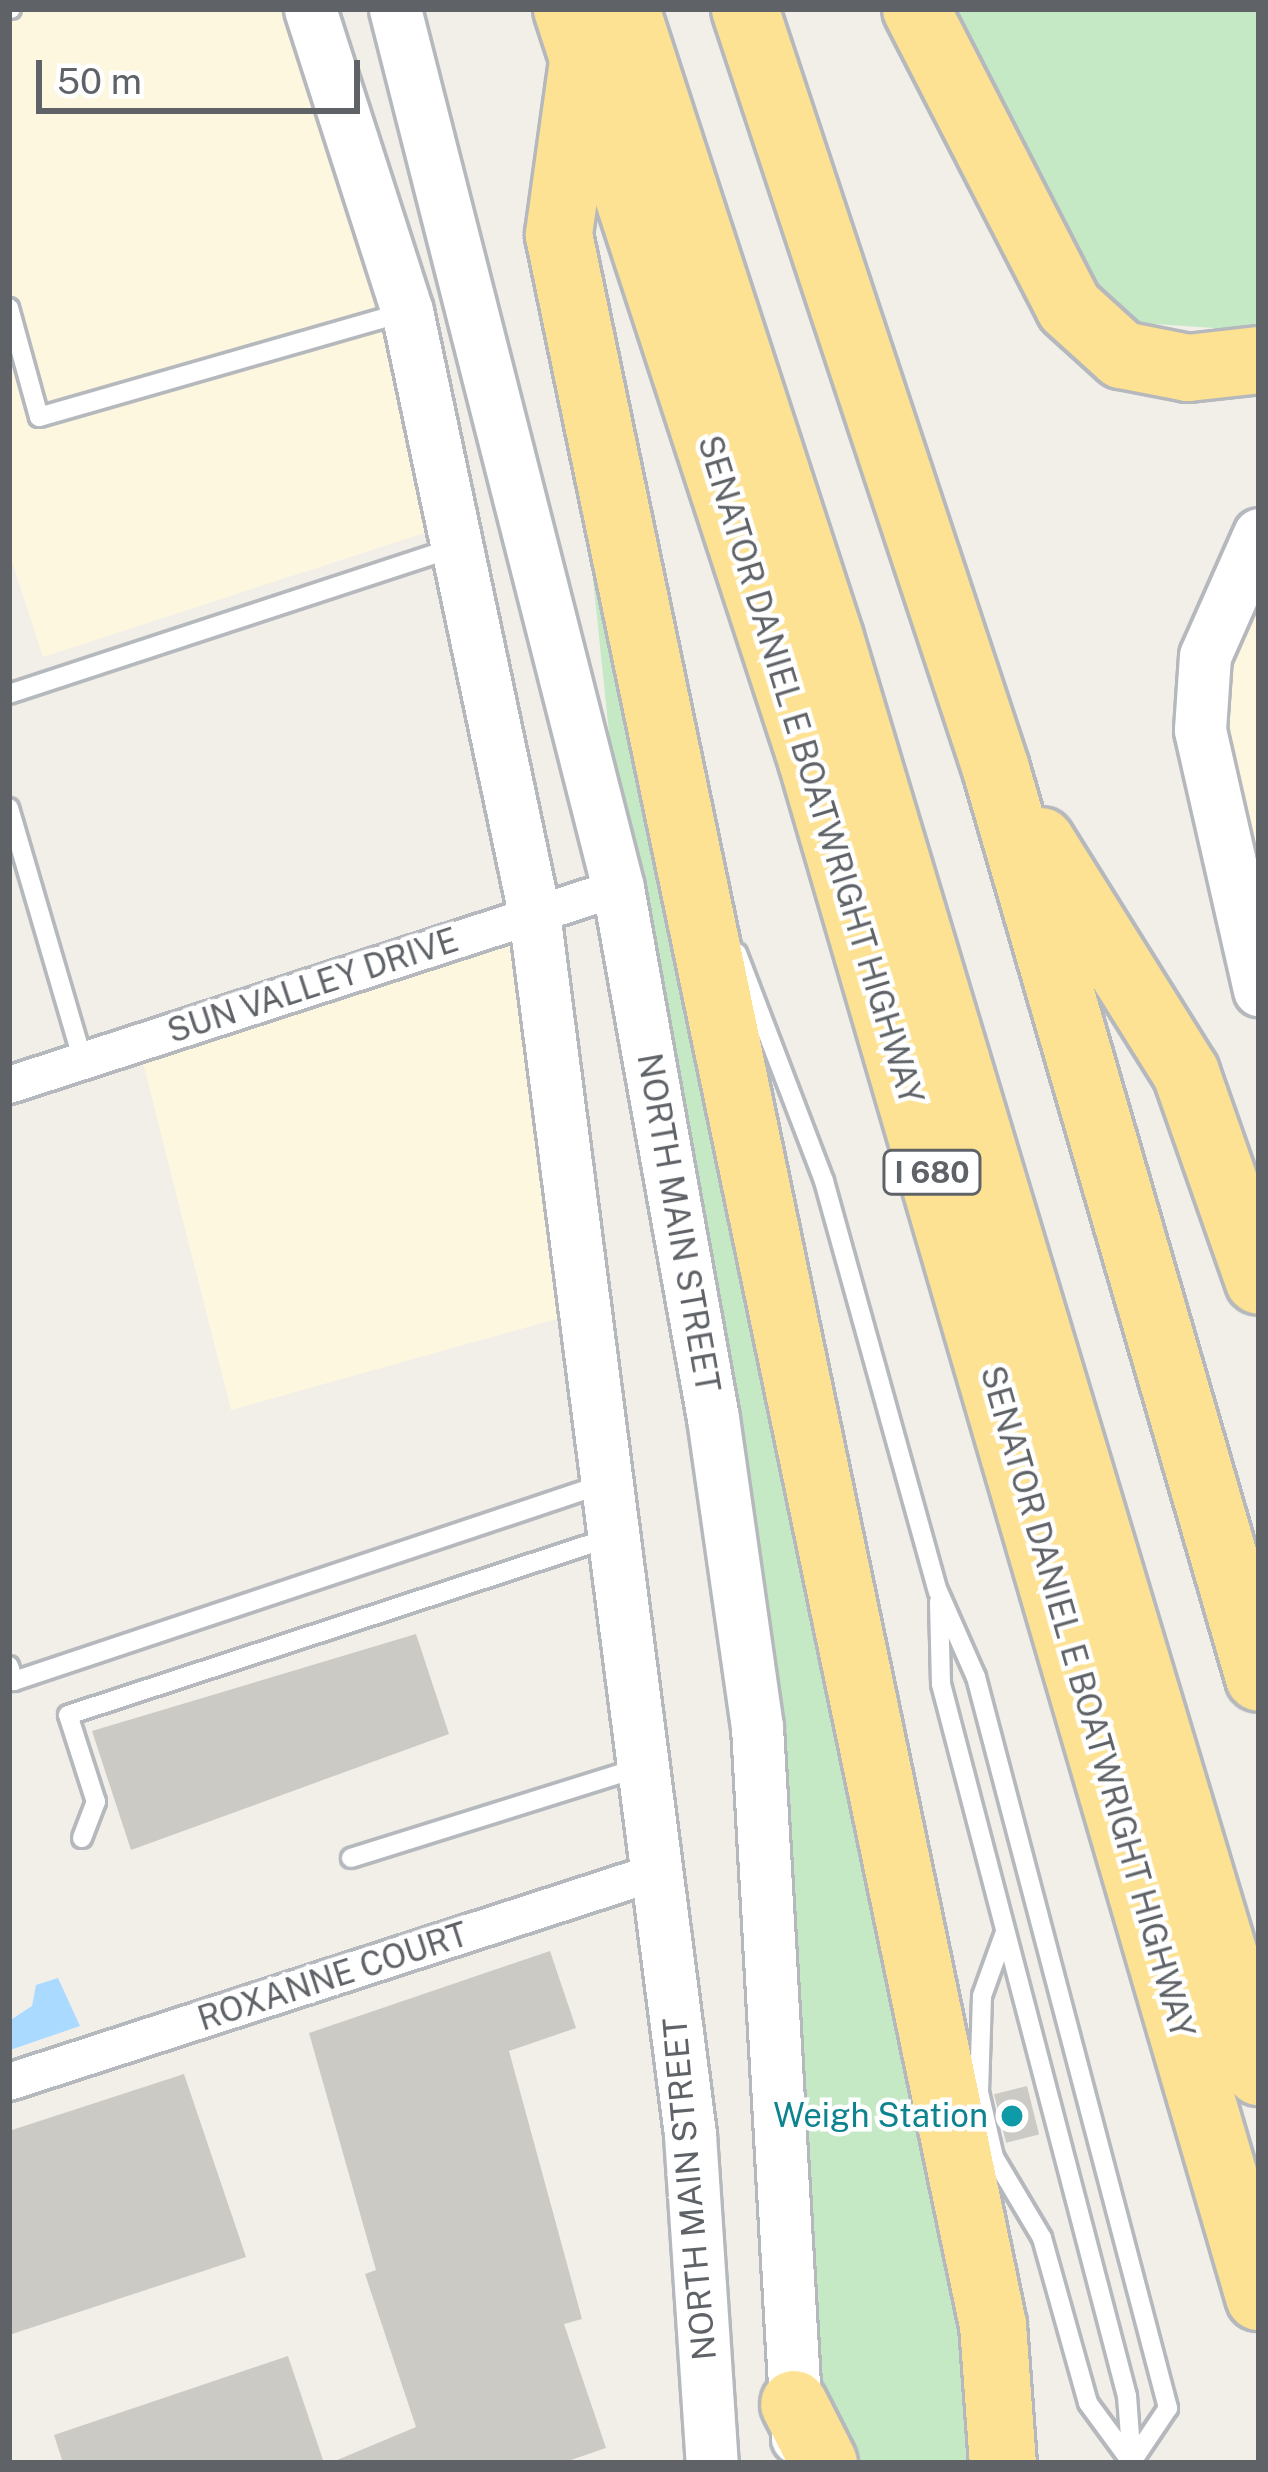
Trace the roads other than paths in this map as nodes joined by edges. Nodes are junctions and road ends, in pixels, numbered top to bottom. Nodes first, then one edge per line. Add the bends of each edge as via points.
1 (310, 9) edge
2 (395, 9) edge
3 (745, 9) edge
4 (916, 9) edge
5 (592, 24) edge
6 (9, 308) edge
7 (407, 311) junction
8 (1259, 360) edge
9 (1259, 534) edge
10 (461, 545) junction
11 (9, 694) edge
12 (996, 769) junction
13 (9, 808) edge
14 (674, 809) junction
15 (619, 888) junction
16 (534, 913) junction
17 (1259, 990) edge
18 (83, 1061) junction
19 (9, 1085) edge
20 (1259, 1281) edge
21 (607, 1482) junction
22 (614, 1537) junction
23 (938, 1591) junction
24 (9, 1666) edge
25 (1259, 1678) edge
26 (644, 1767) junction
27 (82, 1838) dead end
28 (351, 1858) dead end
29 (657, 1872) junction
30 (1006, 1930) junction
31 (1259, 2072) edge
32 (9, 2082) edge
33 (1259, 2296) edge
34 (796, 2433) edge
35 (1005, 2435) edge
36 (712, 2463) edge
37 (824, 2463) edge
38 (972, 2463) edge
39 (1132, 2463) edge

1 - 7 main road, NORTH MAIN STREET
2 - 15 main road, NORTH MAIN STREET
3 - 12 highway
4 - 8 highway via 1069,307 1122,355 1188,368
5 - 14 highway via 559,235
5 - 31 highway, I 680 via 844,683
5 - 33 highway, SENATOR DANIEL E BOATWRIGHT HIGHWAY / I 680
6 - 7 lane via 39,417
7 - 10 main road, NORTH MAIN STREET
9 - 17 main road via 1205,656 1199,730
10 - 11 lane
10 - 16 main road, NORTH MAIN STREET
12 - 20 highway via 1186,1073
12 - 25 highway
13 - 18 lane
14 - 23 lane via 824,1181
14 - 35 highway
15 - 16 street, SUN VALLEY DRIVE
15 - 34 main road, NORTH MAIN STREET via 757,1727
16 - 18 street, SUN VALLEY DRIVE
16 - 21 main road, NORTH MAIN STREET
18 - 19 street, SUN VALLEY DRIVE
21 - 22 main road, NORTH MAIN STREET
21 - 24 lane via 14,1681
22 - 26 main road, NORTH MAIN STREET
22 - 27 lane via 68,1715 96,1802
23 - 30 lane via 941,1684
23 - 39 lane via 976,1677 1168,2408
26 - 28 lane
26 - 29 main road, NORTH MAIN STREET
29 - 32 street, ROXANNE COURT
29 - 36 main road, NORTH MAIN STREET via 690,2135
30 - 39 lane via 1127,2396
30 - 39 lane via 982,1996 979,2092 994,2157 1042,2238 1088,2403
34 - 37 highway
35 - 38 highway

